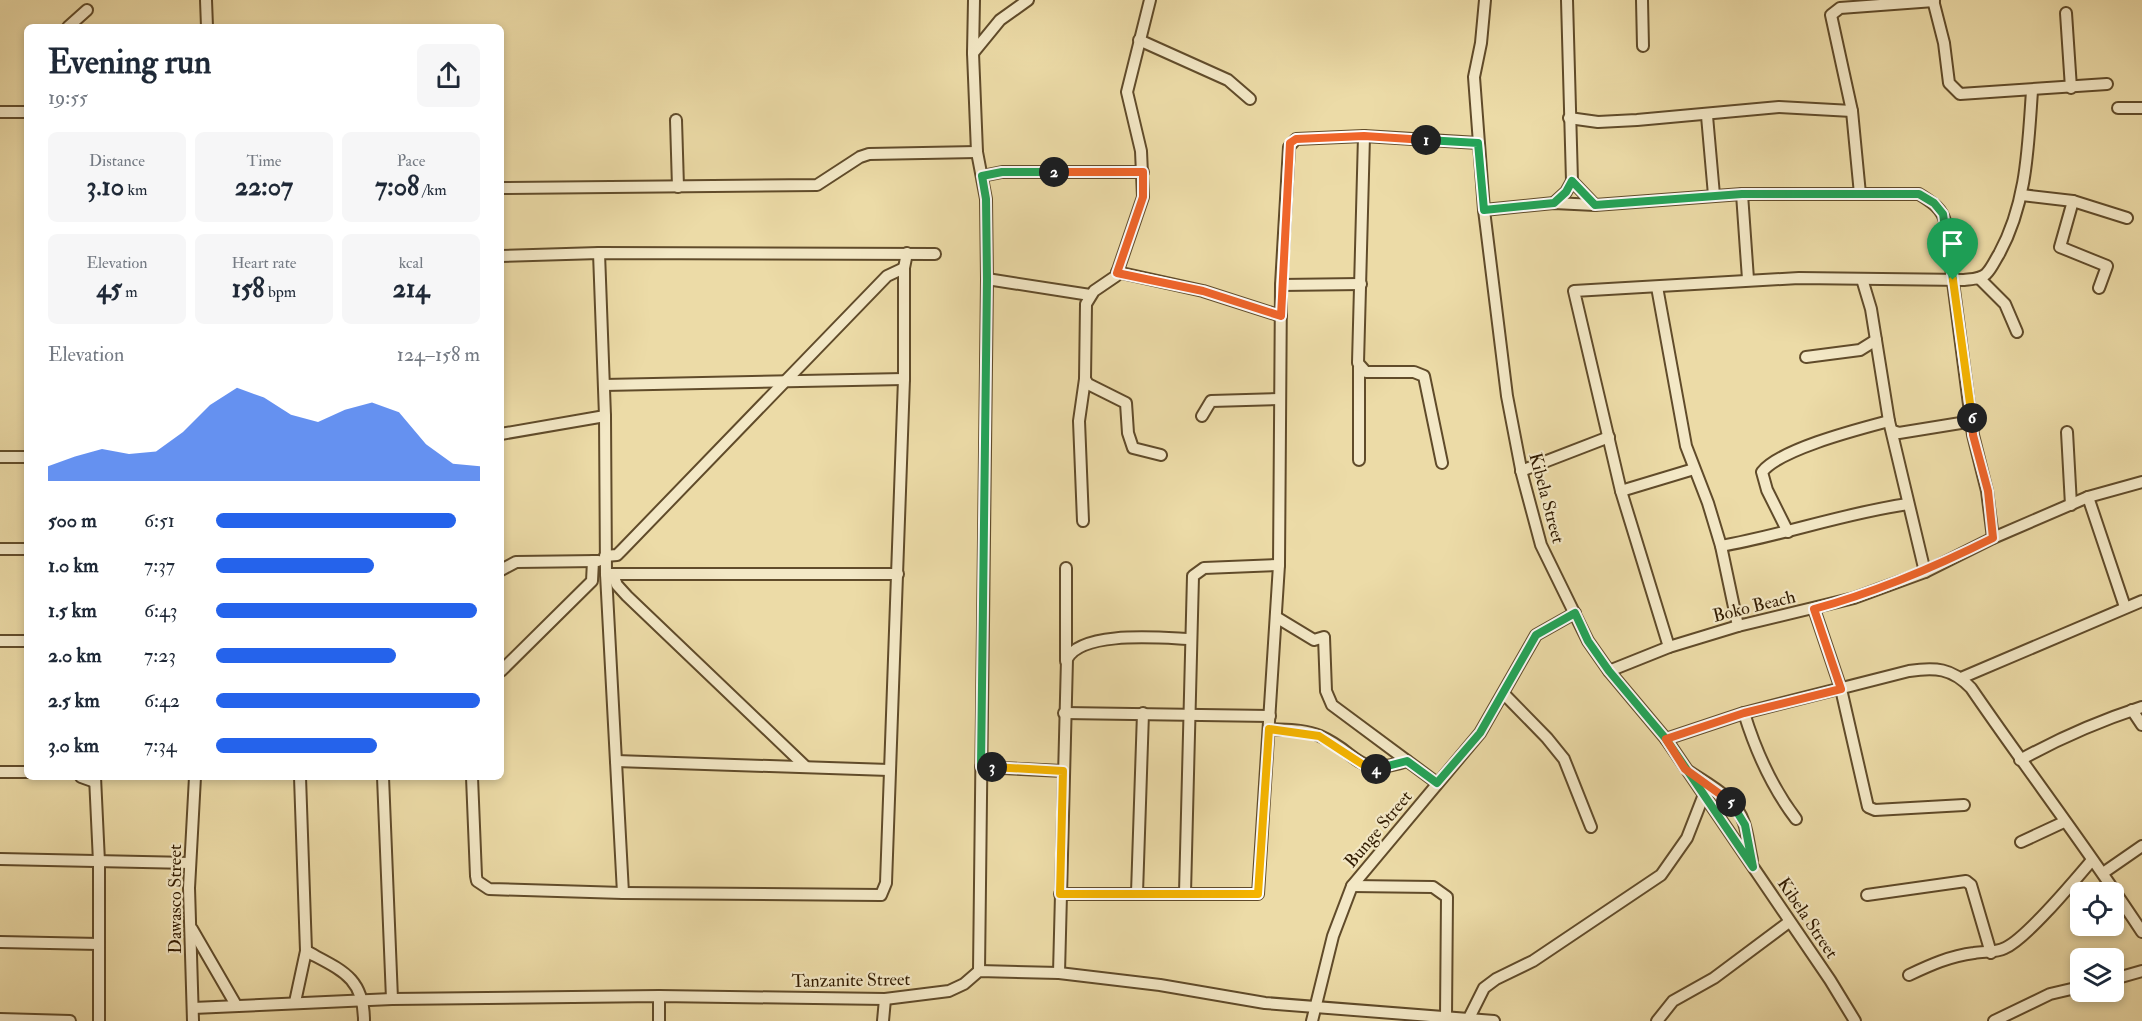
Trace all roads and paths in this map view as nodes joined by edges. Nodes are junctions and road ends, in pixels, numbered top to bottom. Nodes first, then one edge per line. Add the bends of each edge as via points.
1 (206, 0) edge
2 (974, 0) edge
3 (1028, 0) edge
4 (1150, 0) edge
5 (1485, 0) edge
6 (1567, 0) edge
7 (1642, 0) edge
8 (1933, 1) edge
9 (87, 10) dead end
10 (2066, 13) dead end
11 (71, 24) edge
12 (207, 24) edge
13 (1139, 40) junction
14 (1643, 46) dead end
15 (973, 53) junction
16 (2107, 84) dead end
17 (2071, 88) junction
18 (2032, 91) junction
19 (1250, 99) dead end
20 (2118, 108) dead end
21 (2142, 108) edge
22 (1852, 111) junction
23 (0, 112) edge
24 (24, 112) edge
25 (1707, 116) junction
26 (1569, 118) junction
27 (676, 120) dead end
28 (1364, 136) junction
29 (1478, 143) junction
30 (977, 152) junction
31 (1143, 172) junction
32 (982, 176) junction
33 (1572, 181) junction
34 (678, 187) junction
35 (504, 189) edge
36 (1742, 194) junction
37 (1860, 194) junction
38 (1714, 195) junction
39 (2022, 195) junction
40 (2073, 201) junction
41 (1554, 203) junction
42 (1595, 205) junction
43 (1484, 210) junction
44 (2127, 218) dead end
45 (599, 253) junction
46 (907, 253) junction
47 (935, 254) dead end
48 (504, 256) edge
49 (904, 268) junction
50 (1117, 273) junction
51 (1979, 278) junction
52 (987, 279) junction
53 (1748, 279) junction
54 (1862, 279) junction
55 (1953, 280) junction
56 (1361, 284) junction
57 (1281, 285) junction
58 (1657, 287) junction
59 (2099, 288) dead end
60 (1090, 295) junction
61 (1281, 316) junction
62 (2017, 332) dead end
63 (1876, 340) junction
64 (1806, 357) dead end
65 (1359, 367) junction
66 (904, 379) junction
67 (1085, 379) junction
68 (788, 380) junction
69 (604, 385) junction
70 (1280, 399) junction
71 (605, 416) junction
72 (1202, 416) dead end
73 (1973, 421) junction
74 (1891, 426) junction
75 (2067, 432) dead end
76 (504, 433) edge
77 (1609, 437) junction
78 (1161, 456) dead end
79 (0, 457) edge
80 (24, 457) edge
81 (1359, 460) dead end
82 (1442, 463) dead end
83 (1694, 469) junction
84 (1521, 471) junction
85 (2142, 482) edge
86 (1621, 491) junction
87 (2088, 498) junction
88 (1908, 504) junction
89 (2071, 505) junction
90 (1083, 521) dead end
91 (1788, 532) junction
92 (1993, 538) junction
93 (1721, 546) junction
94 (0, 549) edge
95 (24, 549) edge
96 (606, 559) junction
97 (593, 561) junction
98 (1279, 565) junction
99 (504, 568) edge
100 (1066, 568) dead end
101 (1925, 572) junction
102 (898, 574) junction
103 (609, 575) junction
104 (2142, 601) edge
105 (2125, 607) junction
106 (1814, 609) junction
107 (1575, 613) junction
108 (1276, 617) junction
109 (1738, 626) junction
110 (1190, 639) junction
111 (0, 641) edge
112 (24, 641) edge
113 (1669, 647) junction
114 (1066, 665) junction
115 (504, 668) edge
116 (1609, 671) junction
117 (1961, 678) junction
118 (1841, 689) junction
119 (1504, 694) junction
120 (2137, 709) edge
121 (1064, 713) junction
122 (1143, 713) junction
123 (1191, 713) junction
124 (1744, 713) junction
125 (1270, 716) junction
126 (2142, 725) edge
127 (1269, 729) junction
128 (1666, 739) junction
129 (2020, 760) junction
130 (616, 761) junction
131 (1407, 761) junction
132 (805, 766) junction
133 (981, 767) junction
134 (1685, 769) junction
135 (889, 770) junction
136 (1063, 771) junction
137 (0, 772) edge
138 (24, 772) edge
139 (95, 780) edge
140 (195, 780) edge
141 (300, 780) edge
142 (383, 780) edge
143 (472, 780) edge
144 (1437, 783) junction
145 (1703, 796) junction
146 (1964, 805) dead end
147 (1796, 819) dead end
148 (2064, 822) junction
149 (1592, 827) dead end
150 (2021, 842) dead end
151 (2142, 846) edge
152 (0, 859) edge
153 (2092, 860) junction
154 (99, 861) junction
155 (190, 863) junction
156 (1753, 867) junction
157 (2103, 873) junction
158 (1352, 886) junction
159 (623, 893) junction
160 (1137, 893) junction
161 (1185, 893) junction
162 (1060, 894) junction
163 (1867, 895) dead end
164 (1789, 922) junction
165 (190, 926) junction
166 (2142, 932) edge
167 (0, 942) edge
168 (99, 944) junction
169 (306, 951) junction
170 (1991, 953) junction
171 (979, 971) junction
172 (2142, 971) edge
173 (1059, 973) junction
174 (1909, 975) dead end
175 (2124, 976) edge
176 (2070, 990) edge
177 (659, 996) junction
178 (392, 999) junction
179 (885, 999) junction
180 (364, 1000) junction
181 (295, 1002) junction
182 (236, 1005) junction
183 (193, 1008) junction
184 (1316, 1008) junction
185 (1446, 1017) junction
186 (1469, 1018) junction
187 (3, 1020) edge
188 (70, 1021) edge
189 (99, 1021) edge
190 (193, 1021) edge
191 (364, 1021) edge
192 (659, 1021) edge
193 (883, 1021) edge
194 (1312, 1021) edge
195 (1494, 1021) edge
196 (1657, 1021) edge
197 (1855, 1021) edge
198 (1994, 1021) edge

1 - 12 street
2 - 15 street
3 - 15 street via 1000,20
4 - 13 street
5 - 29 street, Kibela Street via 1482,43 1474,78
6 - 26 street
7 - 14 street
8 - 18 street via 1954,90 1968,96
8 - 22 street via 1832,12
9 - 11 street
10 - 17 street
13 - 19 street via 1228,80
13 - 31 street via 1128,92
15 - 30 street
16 - 17 street
17 - 18 street
18 - 39 street
20 - 21 street
22 - 25 street via 1779,107
22 - 37 street
23 - 24 street
25 - 26 street via 1598,122
25 - 38 street
26 - 33 street
27 - 34 street
28 - 29 street
28 - 56 street
28 - 57 street via 1296,139 1290,143
29 - 43 street, Kibela Street
30 - 32 street
30 - 34 street via 869,154 817,185
31 - 32 street via 1002,172
31 - 50 street via 1143,197
32 - 52 street
33 - 41 street
33 - 42 street
34 - 35 street
36 - 37 street
36 - 38 street
36 - 53 street
37 - 55 street via 1919,194 1939,208 1945,221
38 - 42 street
39 - 40 street
39 - 51 street via 2006,241 1991,267
40 - 44 street
40 - 59 street via 2060,247 2107,266
41 - 42 street
41 - 43 street
43 - 84 street, Kibela Street via 1507,396
45 - 46 street
45 - 48 street
45 - 69 street
46 - 47 street
46 - 49 street
49 - 66 street
49 - 68 street via 887,276
50 - 60 street
50 - 61 street via 1203,291
51 - 55 street
51 - 62 street via 2005,304
52 - 60 street
52 - 133 street
53 - 54 street
53 - 58 street
54 - 55 street
54 - 63 street
55 - 73 street
56 - 57 street
56 - 65 street
57 - 61 street
58 - 77 street via 1574,291
58 - 83 street via 1678,411
60 - 67 street via 1086,304
61 - 70 street
63 - 64 street via 1860,350
63 - 74 street
65 - 81 street
65 - 82 street via 1366,372 1414,372 1424,376
66 - 68 street
66 - 102 street
67 - 78 street via 1126,403 1133,448
67 - 90 street via 1079,421
68 - 69 street
68 - 96 street via 617,555
69 - 71 street
70 - 72 street via 1216,400 1208,403
70 - 98 street
71 - 76 street
71 - 96 street
73 - 74 street via 1899,433
73 - 92 street
74 - 88 street
74 - 91 street via 1815,444 1768,464 1762,472 1767,490
75 - 89 street
77 - 84 street
77 - 86 street
79 - 80 street
83 - 86 street
83 - 93 street
84 - 107 street, Kibela Street via 1541,545
85 - 87 street, Boko Beach
86 - 113 street
87 - 89 street, Boko Beach
87 - 105 street
88 - 91 street via 1863,511
88 - 101 street
89 - 92 street, Boko Beach
91 - 93 street
92 - 101 street, Boko Beach
93 - 109 street
94 - 95 street
96 - 97 street
96 - 103 street
97 - 99 street via 516,562
97 - 115 street via 592,581
98 - 108 street
98 - 110 street via 1197,571 1193,576
100 - 114 street
101 - 106 street, Boko Beach
102 - 103 street
102 - 135 street
103 - 130 street
103 - 132 street
104 - 105 street
105 - 117 street
106 - 109 street, Boko Beach
106 - 118 street
107 - 116 street, Kibela Street
107 - 119 street, Bunge Street via 1536,635
108 - 125 street
108 - 131 street via 1314,640 1324,637 1326,691 1332,705
109 - 113 street, Boko Beach
110 - 114 street via 1099,641 1074,650
110 - 123 street
111 - 112 street
113 - 116 street, Boko Beach
114 - 121 street
116 - 128 street, Kibela Street
117 - 118 street via 1935,667
117 - 129 street
118 - 124 street
118 - 146 street via 1867,803 1872,809
119 - 144 street, Bunge Street via 1480,733
119 - 149 street via 1564,759
120 - 126 street
120 - 129 street via 2059,738
121 - 122 street
121 - 136 street
122 - 123 street
122 - 160 street
123 - 125 street
123 - 161 street
124 - 128 street
124 - 147 street via 1756,755
125 - 127 street
127 - 131 street via 1319,736 1374,769
127 - 161 street via 1258,894
128 - 134 street, Kibela Street
129 - 148 street
130 - 132 street
130 - 159 street
131 - 144 street
132 - 135 street
133 - 136 street
133 - 171 street
134 - 145 street, Kibela Street
134 - 156 street via 1734,805 1745,825
135 - 159 street via 886,883 881,895
136 - 162 street
137 - 138 street
139 - 154 street
140 - 155 street, Dawasco Street
141 - 169 street
142 - 178 street
143 - 159 street via 476,876 482,886
144 - 158 street, Bunge Street
145 - 156 street, Kibela Street
145 - 186 street via 1687,838 1661,875 1533,961 1496,979 1484,988
148 - 150 street
148 - 153 street
151 - 157 street
152 - 154 street
153 - 157 street
153 - 170 street via 2024,934
154 - 155 street
154 - 168 street
155 - 165 street, Dawasco Street
156 - 164 street, Kibela Street
157 - 166 street
158 - 184 street, Bunge Street via 1334,936
158 - 185 street via 1433,887 1447,897
160 - 161 street
160 - 162 street
162 - 173 street
163 - 170 street via 1966,881 1971,885
164 - 196 street via 1714,978 1673,1001
164 - 197 street, Kibela Street
165 - 182 street
165 - 183 street, Dawasco Street
167 - 168 street
168 - 189 street
169 - 180 street via 347,976
169 - 181 street
170 - 174 street via 1974,952 1944,959
171 - 173 street
171 - 179 street, Tanzanite Street via 949,991
172 - 175 street
173 - 184 street
176 - 198 street via 2033,1001
177 - 178 street, Tanzanite Street
177 - 179 street, Tanzanite Street
177 - 192 street
178 - 180 street, Tanzanite Street
179 - 193 street
180 - 181 street, Tanzanite Street
180 - 191 street
181 - 182 street, Tanzanite Street
182 - 183 street, Tanzanite Street
183 - 190 street, Dawasco Street
184 - 185 street
184 - 194 street
185 - 186 street
186 - 195 street
187 - 188 street

